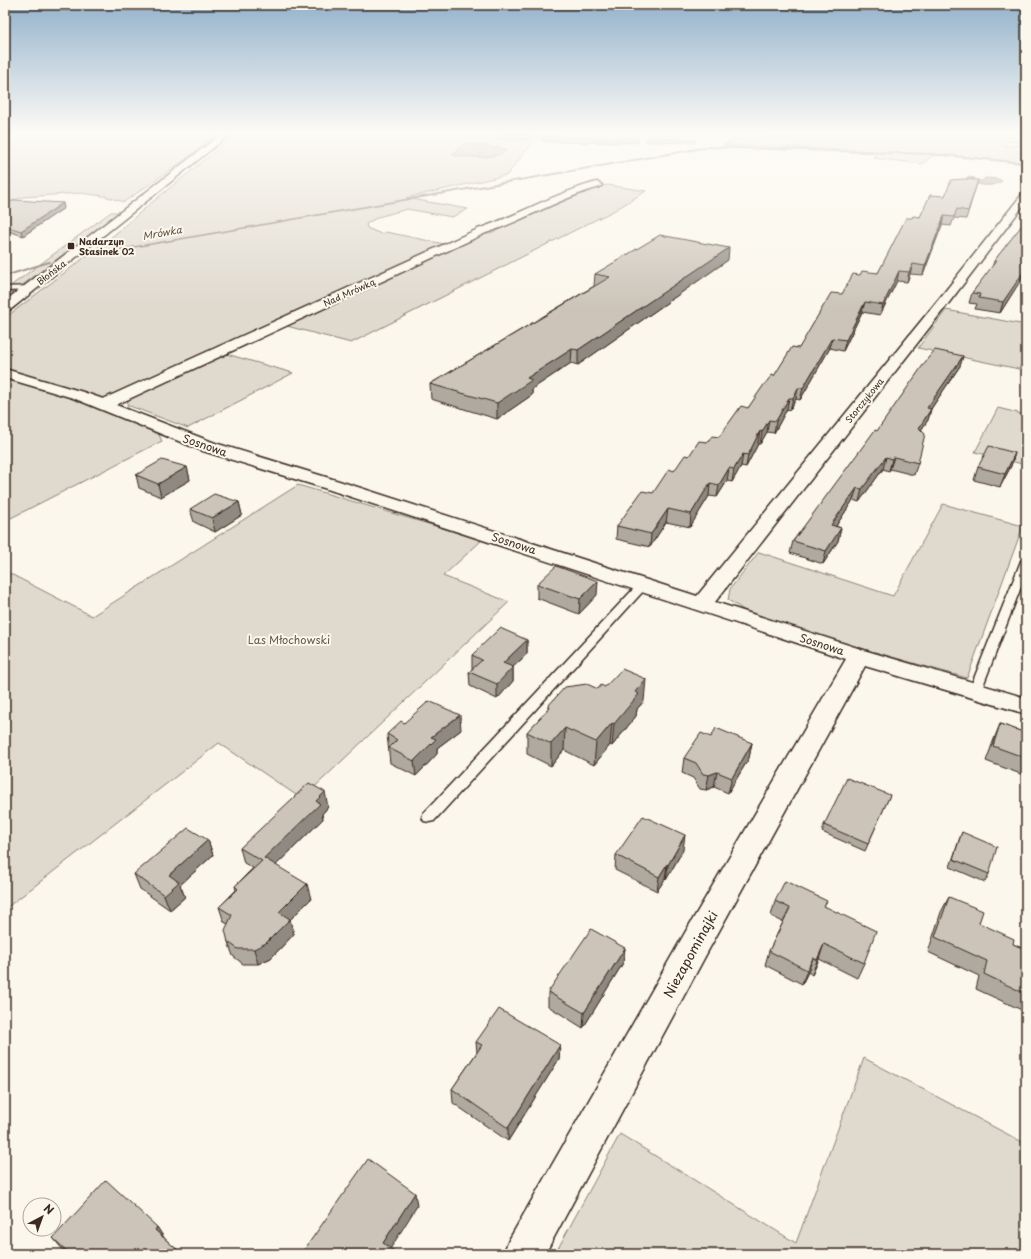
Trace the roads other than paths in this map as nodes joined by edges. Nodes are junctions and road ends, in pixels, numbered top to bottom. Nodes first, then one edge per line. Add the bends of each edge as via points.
1 (154, 191) edge
2 (575, 191) edge
3 (1026, 194) edge
4 (31, 288) junction
5 (5, 289) edge
6 (5, 307) edge
7 (5, 372) edge
8 (103, 405) junction
9 (1026, 561) edge
10 (643, 585) junction
11 (700, 605) junction
12 (859, 656) junction
13 (975, 691) junction
14 (1026, 706) edge
15 (429, 817) dead end
16 (524, 1254) edge

1 - 4 street, Błońska
2 - 8 street, Nad Mrówką
3 - 11 street, Storczykowa via 947,297
4 - 5 lane
4 - 6 street, Błońska
7 - 8 street, Sosnowa
8 - 10 street, Sosnowa via 210,447
9 - 13 lane
10 - 11 street, Sosnowa
10 - 15 lane
11 - 12 street, Sosnowa
12 - 13 street, Sosnowa
12 - 16 street, Niezapominajki
13 - 14 street, Sosnowa

